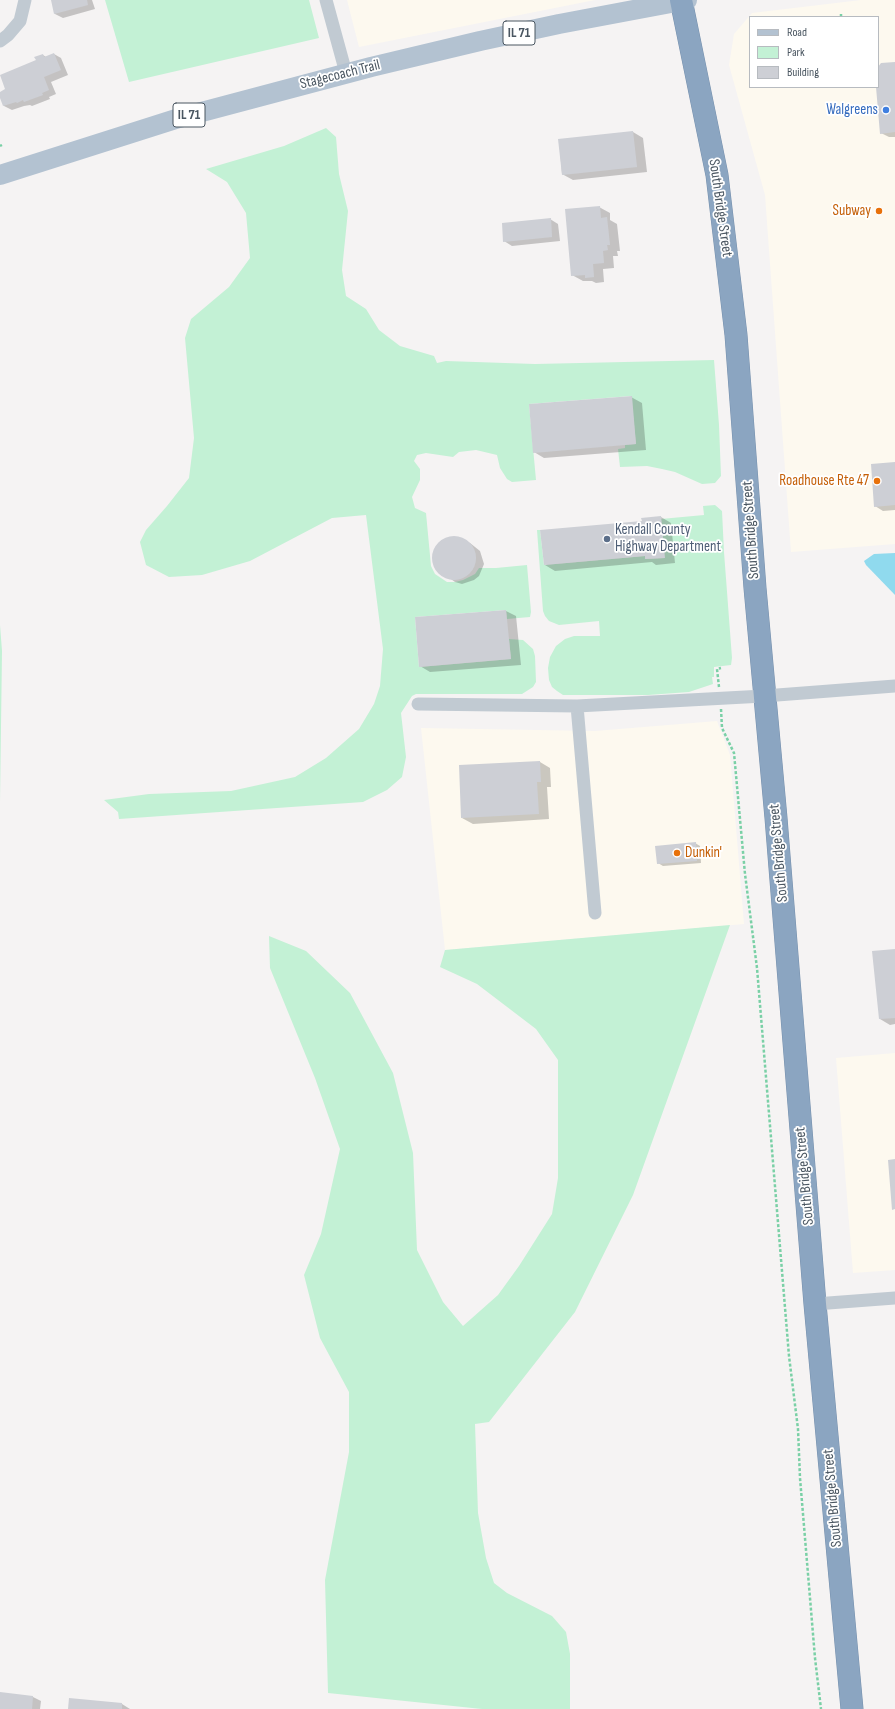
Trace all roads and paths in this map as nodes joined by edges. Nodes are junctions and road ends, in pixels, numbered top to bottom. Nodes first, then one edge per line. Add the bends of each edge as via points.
1 (26, 0) edge
2 (326, 0) edge
3 (683, 0) edge
4 (0, 41) edge
5 (346, 73) junction
6 (0, 175) edge
7 (721, 668) dead end
8 (718, 680) dead end
9 (895, 686) edge
10 (764, 696) junction
11 (418, 704) dead end
12 (577, 706) junction
13 (722, 716) dead end
14 (595, 913) dead end
15 (895, 1298) edge
16 (815, 1304) junction
17 (821, 1709) edge
18 (852, 1709) edge

1 - 4 street via 20,21
2 - 5 street
3 - 5 main road, Stagecoach Trail / IL 71 via 487,39
3 - 10 highway, South Bridge Street via 717,175 737,344
5 - 6 main road, Stagecoach Trail / IL 71 via 179,118
7 - 8 path via 717,668
9 - 10 street
10 - 12 street
10 - 16 highway, South Bridge Street
11 - 12 street
12 - 14 street
13 - 17 path via 722,728 734,754 757,968
15 - 16 street
16 - 18 highway, South Bridge Street

